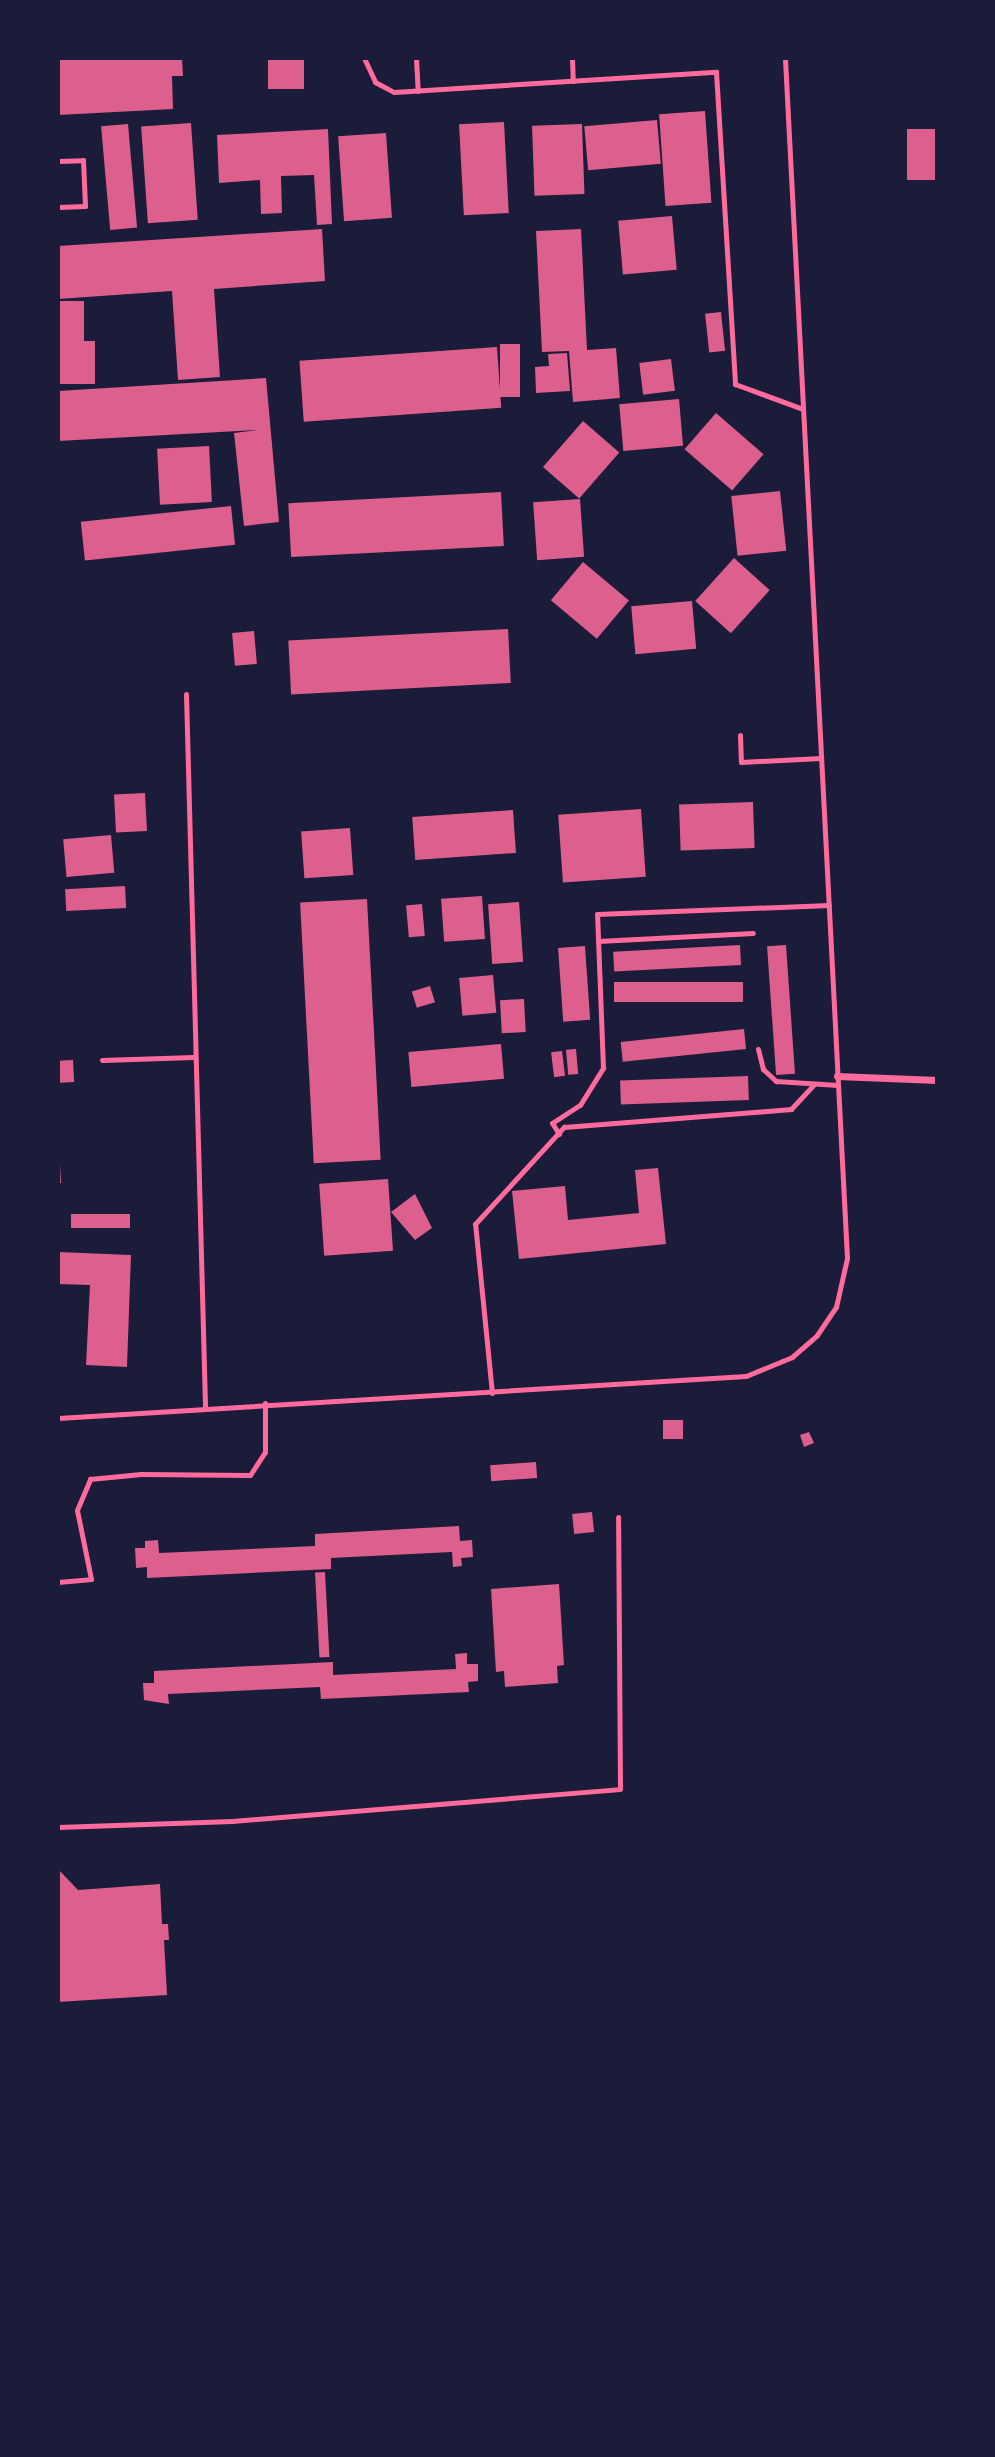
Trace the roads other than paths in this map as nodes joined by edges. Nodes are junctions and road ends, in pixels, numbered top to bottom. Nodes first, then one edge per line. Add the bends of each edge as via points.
1 (364, 58) edge
2 (416, 58) edge
3 (572, 58) edge
4 (785, 58) edge
5 (573, 81) junction
6 (418, 91) junction
7 (58, 161) edge
8 (58, 207) edge
9 (803, 409) junction
10 (186, 694) dead end
11 (740, 735) dead end
12 (821, 758) junction
13 (828, 905) junction
14 (753, 933) dead end
15 (598, 941) junction
16 (758, 1049) dead end
17 (193, 1057) junction
18 (102, 1060) dead end
19 (837, 1080) junction
20 (937, 1080) edge
21 (814, 1084) junction
22 (559, 1133) junction
23 (492, 1393) junction
24 (265, 1403) junction
25 (205, 1407) junction
26 (58, 1418) edge
27 (618, 1517) dead end
28 (58, 1582) edge
29 (58, 1827) edge

1 - 6 lane via 369,75 380,87 394,92
2 - 6 lane
3 - 5 lane
4 - 9 lane
5 - 6 lane
5 - 9 lane via 716,72 735,384
7 - 8 lane via 83,160 85,206
9 - 12 lane
10 - 17 lane
11 - 12 lane via 741,762
12 - 13 lane
13 - 15 lane via 597,914
13 - 19 lane
14 - 15 lane
15 - 22 lane via 603,1069 580,1105 552,1123
16 - 21 lane via 763,1069 776,1081
17 - 18 lane
17 - 25 lane
19 - 20 street
19 - 21 lane
19 - 23 lane via 845,1274 832,1314 806,1347 778,1366 746,1376
21 - 22 lane via 791,1109 564,1127
22 - 23 lane via 475,1224
23 - 24 lane
24 - 25 lane
24 - 28 lane via 265,1452 250,1475 90,1479 77,1510 90,1579
25 - 26 lane
27 - 29 lane via 620,1789 232,1821

